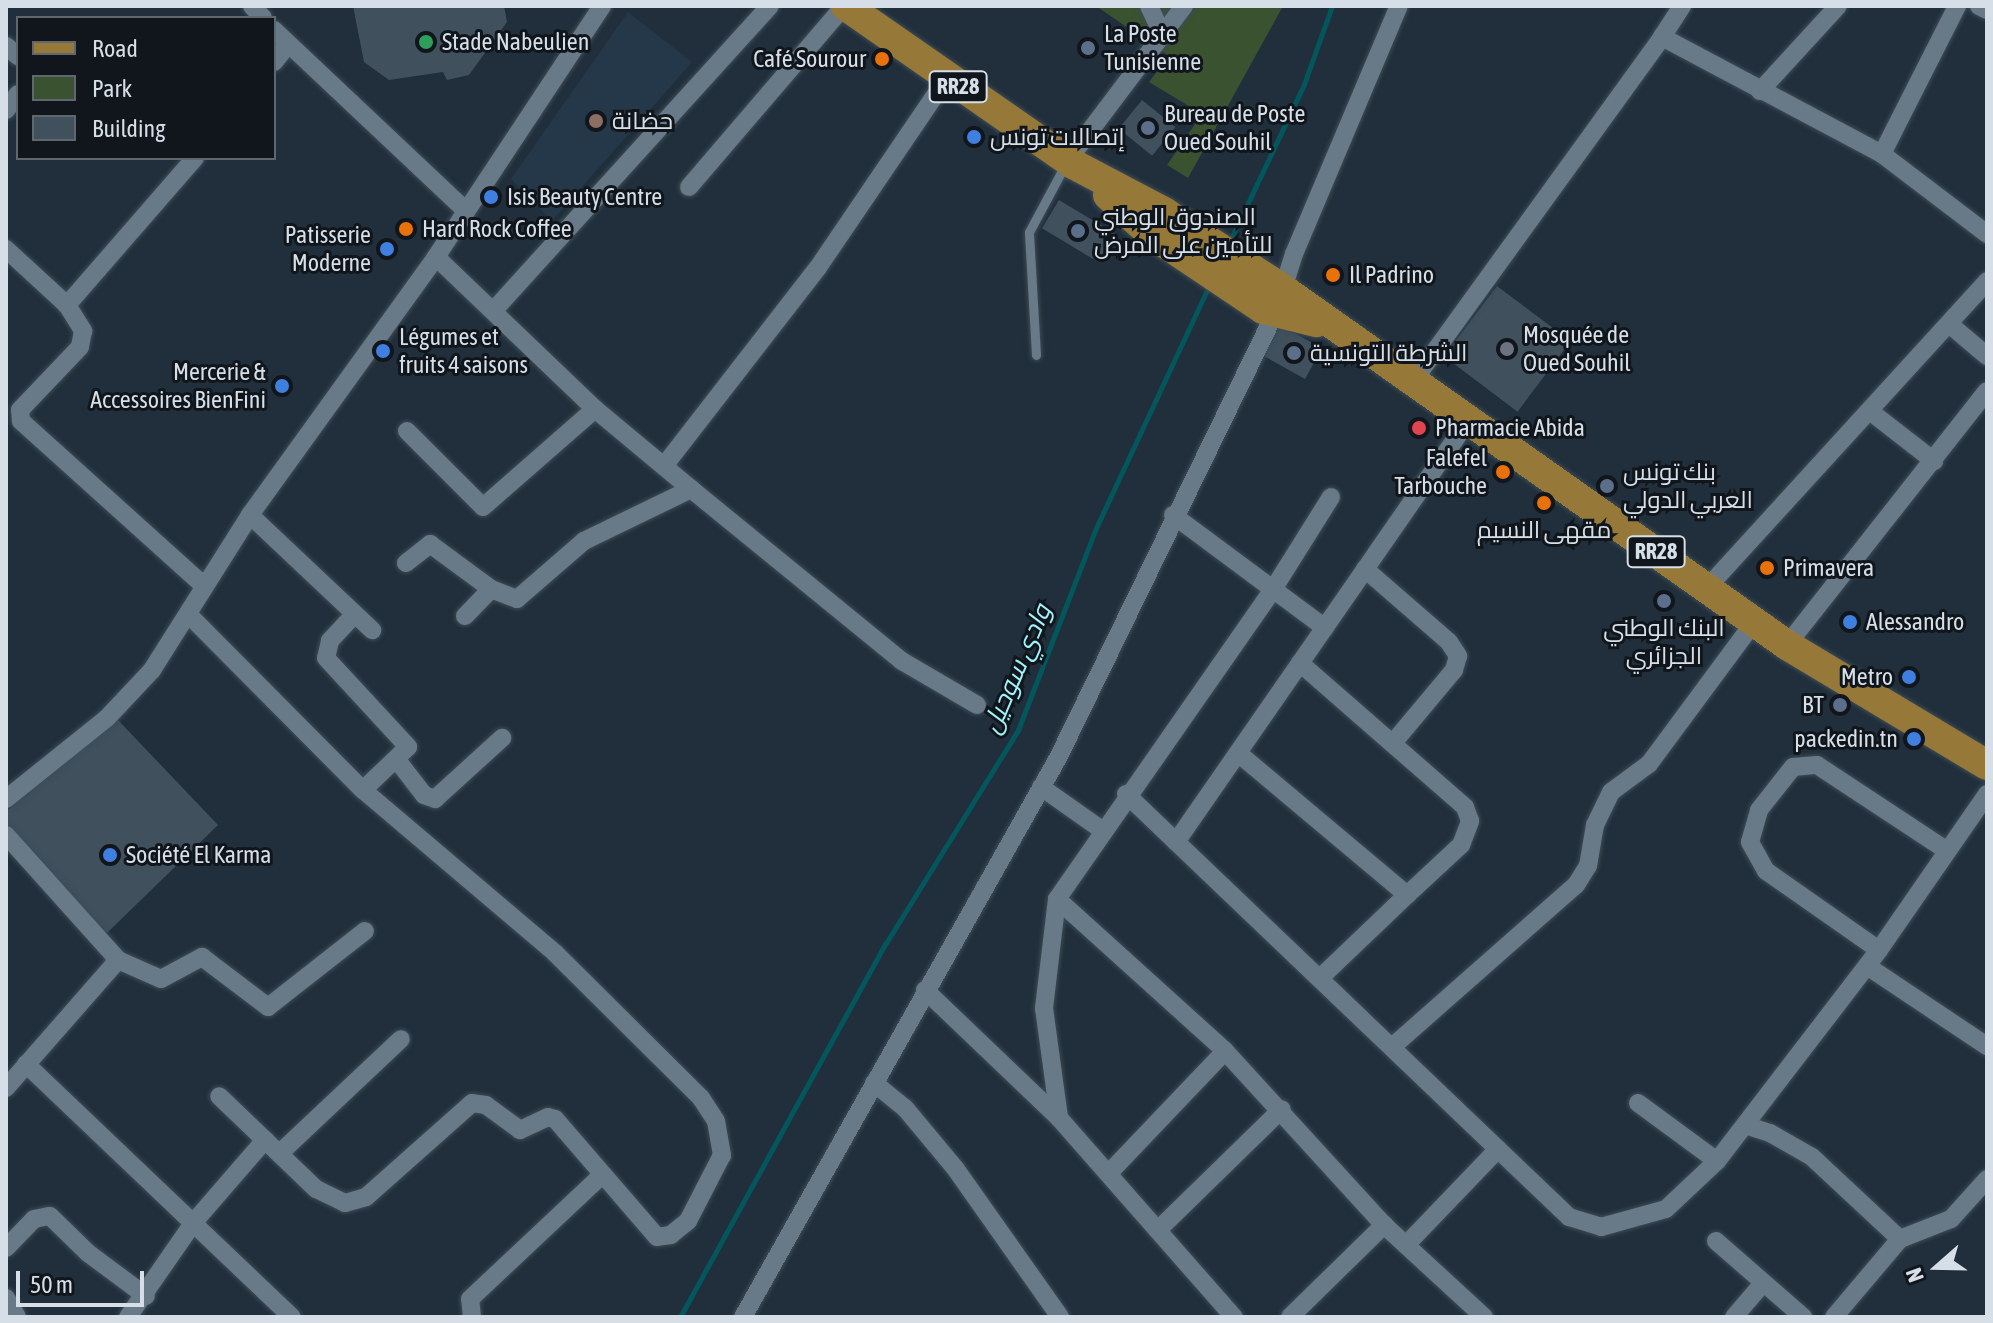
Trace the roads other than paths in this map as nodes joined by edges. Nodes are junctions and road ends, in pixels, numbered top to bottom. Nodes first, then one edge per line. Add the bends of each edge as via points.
1 (602, 6) edge
2 (770, 6) edge
3 (845, 6) edge
4 (1149, 6) edge
5 (1184, 6) edge
6 (1399, 6) edge
7 (1682, 6) edge
8 (1838, 6) edge
9 (1957, 6) edge
10 (1979, 6) edge
11 (1987, 10) edge
12 (276, 32) edge
13 (1161, 32) junction
14 (1662, 37) junction
15 (288, 45) junction
16 (276, 60) edge
17 (946, 79) junction
18 (1760, 91) junction
19 (1882, 154) junction
20 (193, 160) edge
21 (1071, 162) junction
22 (689, 187) dead end
23 (466, 211) junction
24 (1154, 211) junction
25 (1987, 234) edge
26 (6, 249) edge
27 (436, 257) junction
28 (1987, 281) edge
29 (1277, 290) junction
30 (67, 305) junction
31 (495, 309) junction
32 (1949, 324) junction
33 (1036, 355) dead end
34 (1987, 356) edge
35 (1414, 380) junction
36 (1987, 391) edge
37 (595, 409) junction
38 (1871, 412) junction
39 (1470, 418) junction
40 (407, 431) dead end
41 (1934, 461) junction
42 (664, 466) junction
43 (691, 489) junction
44 (1331, 497) dead end
45 (250, 515) junction
46 (1173, 515) junction
47 (406, 563) dead end
48 (1365, 569) junction
49 (203, 585) junction
50 (1274, 588) junction
51 (491, 589) junction
52 (1706, 589) junction
53 (188, 614) junction
54 (353, 616) junction
55 (465, 616) dead end
56 (1754, 622) junction
57 (1325, 628) junction
58 (372, 630) dead end
59 (1787, 645) junction
60 (1300, 663) junction
61 (977, 705) dead end
62 (502, 738) dead end
63 (1393, 743) junction
64 (1238, 753) junction
65 (397, 760) junction
66 (1987, 765) edge
67 (1041, 787) junction
68 (363, 790) junction
69 (1126, 794) junction
70 (1987, 794) edge
71 (6, 799) edge
72 (1102, 830) junction
73 (6, 835) edge
74 (1176, 842) junction
75 (1946, 850) junction
76 (1407, 895) junction
77 (1057, 899) junction
78 (365, 931) dead end
79 (1879, 950) junction
80 (118, 960) junction
81 (1867, 966) junction
82 (1320, 978) junction
83 (925, 990) junction
84 (401, 1039) dead end
85 (1987, 1046) edge
86 (1392, 1047) junction
87 (1225, 1051) junction
88 (26, 1064) junction
89 (874, 1083) junction
90 (6, 1088) edge
91 (219, 1096) dead end
92 (1638, 1103) dead end
93 (1282, 1109) junction
94 (1059, 1118) junction
95 (1745, 1125) junction
96 (265, 1140) junction
97 (1498, 1149) junction
98 (280, 1153) junction
99 (1717, 1161) junction
100 (1109, 1173) junction
101 (601, 1176) junction
102 (1987, 1179) edge
103 (193, 1223) junction
104 (1384, 1225) junction
105 (1160, 1228) junction
106 (1900, 1239) junction
107 (1716, 1241) dead end
108 (1406, 1245) junction
109 (6, 1248) edge
110 (1763, 1283) junction
111 (146, 1296) junction
112 (6, 1298) edge
113 (281, 1313) edge
114 (1473, 1313) edge
115 (17, 1317) edge
116 (128, 1317) edge
117 (472, 1317) edge
118 (743, 1317) edge
119 (1060, 1317) edge
120 (1234, 1317) edge
121 (1290, 1317) edge
122 (1734, 1317) edge
123 (1803, 1317) edge
124 (1834, 1317) edge

1 - 23 street
2 - 31 street
3 - 17 main road, RR28
3 - 22 street
4 - 13 street
5 - 13 street
6 - 29 street
7 - 14 street
8 - 18 street
9 - 19 street
10 - 11 street
12 - 15 street
13 - 21 street
14 - 18 street
14 - 35 street
15 - 16 street
15 - 23 street
17 - 21 main road, RR28
17 - 42 street via 817,269
18 - 19 street
19 - 25 street
20 - 30 street
21 - 24 main road, RR28
21 - 33 lane via 1029,232
23 - 27 street
24 - 29 main road, RR28
24 - 29 street
26 - 30 street
27 - 31 street
27 - 45 street
28 - 32 street
29 - 35 main road, RR28
29 - 46 street
30 - 49 street via 84,340 20,410 21,421
31 - 37 street
32 - 34 street
32 - 38 street
35 - 39 main road, RR28
36 - 41 street
37 - 40 street via 483,507
37 - 42 street
38 - 41 street
38 - 52 street
39 - 48 street
39 - 52 main road, RR28
41 - 59 street
42 - 43 street
43 - 51 street via 584,541 517,599
43 - 61 street via 902,661
44 - 50 street
45 - 49 street
45 - 54 street
46 - 50 street
46 - 67 street
47 - 51 street via 423,546 434,545
48 - 57 street
48 - 63 street via 1449,642 1458,656 1454,670
49 - 53 street
50 - 57 street
50 - 69 street
51 - 55 street
52 - 56 main road, RR28
53 - 68 street
53 - 71 street via 152,670 107,718
54 - 58 street
54 - 65 street via 330,641 326,658 404,741 408,750
56 - 59 main road, RR28
56 - 86 street via 1649,764 1611,792 1595,825 1588,866 1576,885
57 - 60 street
59 - 66 main road, RR28
60 - 63 street
60 - 64 street
62 - 65 street via 435,799 424,795
63 - 76 street via 1465,807 1470,821 1461,845
64 - 74 street
64 - 76 street
65 - 68 street
67 - 72 street
67 - 83 street
68 - 101 street via 555,953 710,1108 722,1140 718,1173 688,1221 671,1235 657,1237 646,1230
69 - 72 street
69 - 74 street
70 - 75 street
72 - 77 street
73 - 80 street
74 - 82 street
75 - 79 street
75 - 79 street via 1817,765 1793,767 1759,810 1750,842 1766,871
76 - 82 street
77 - 87 street
77 - 94 street via 1044,1008
78 - 80 street via 268,1007 202,957 161,979
79 - 81 street
80 - 88 street
81 - 85 street
81 - 95 street
82 - 86 street
83 - 89 street
83 - 94 street
84 - 98 street
86 - 97 street
87 - 93 street
87 - 100 street
88 - 90 street
88 - 103 street
89 - 118 street
89 - 119 street via 905,1108 946,1157
91 - 96 street
92 - 99 street
93 - 104 street
93 - 105 street
94 - 100 street
95 - 99 street
95 - 106 street via 1812,1157
96 - 98 street
96 - 103 street
97 - 99 street via 1569,1217 1601,1227 1666,1209
97 - 108 street
98 - 101 street via 327,1196 353,1203 464,1107 479,1102 520,1130 551,1117
100 - 105 street
101 - 117 street via 470,1299
102 - 106 street via 1951,1219
103 - 111 street
103 - 113 street
104 - 108 street
104 - 121 street
105 - 120 street
106 - 124 street
107 - 110 street
108 - 114 street
109 - 111 street via 34,1219 50,1216 88,1253
110 - 122 street
110 - 123 street
111 - 116 street
112 - 115 street

